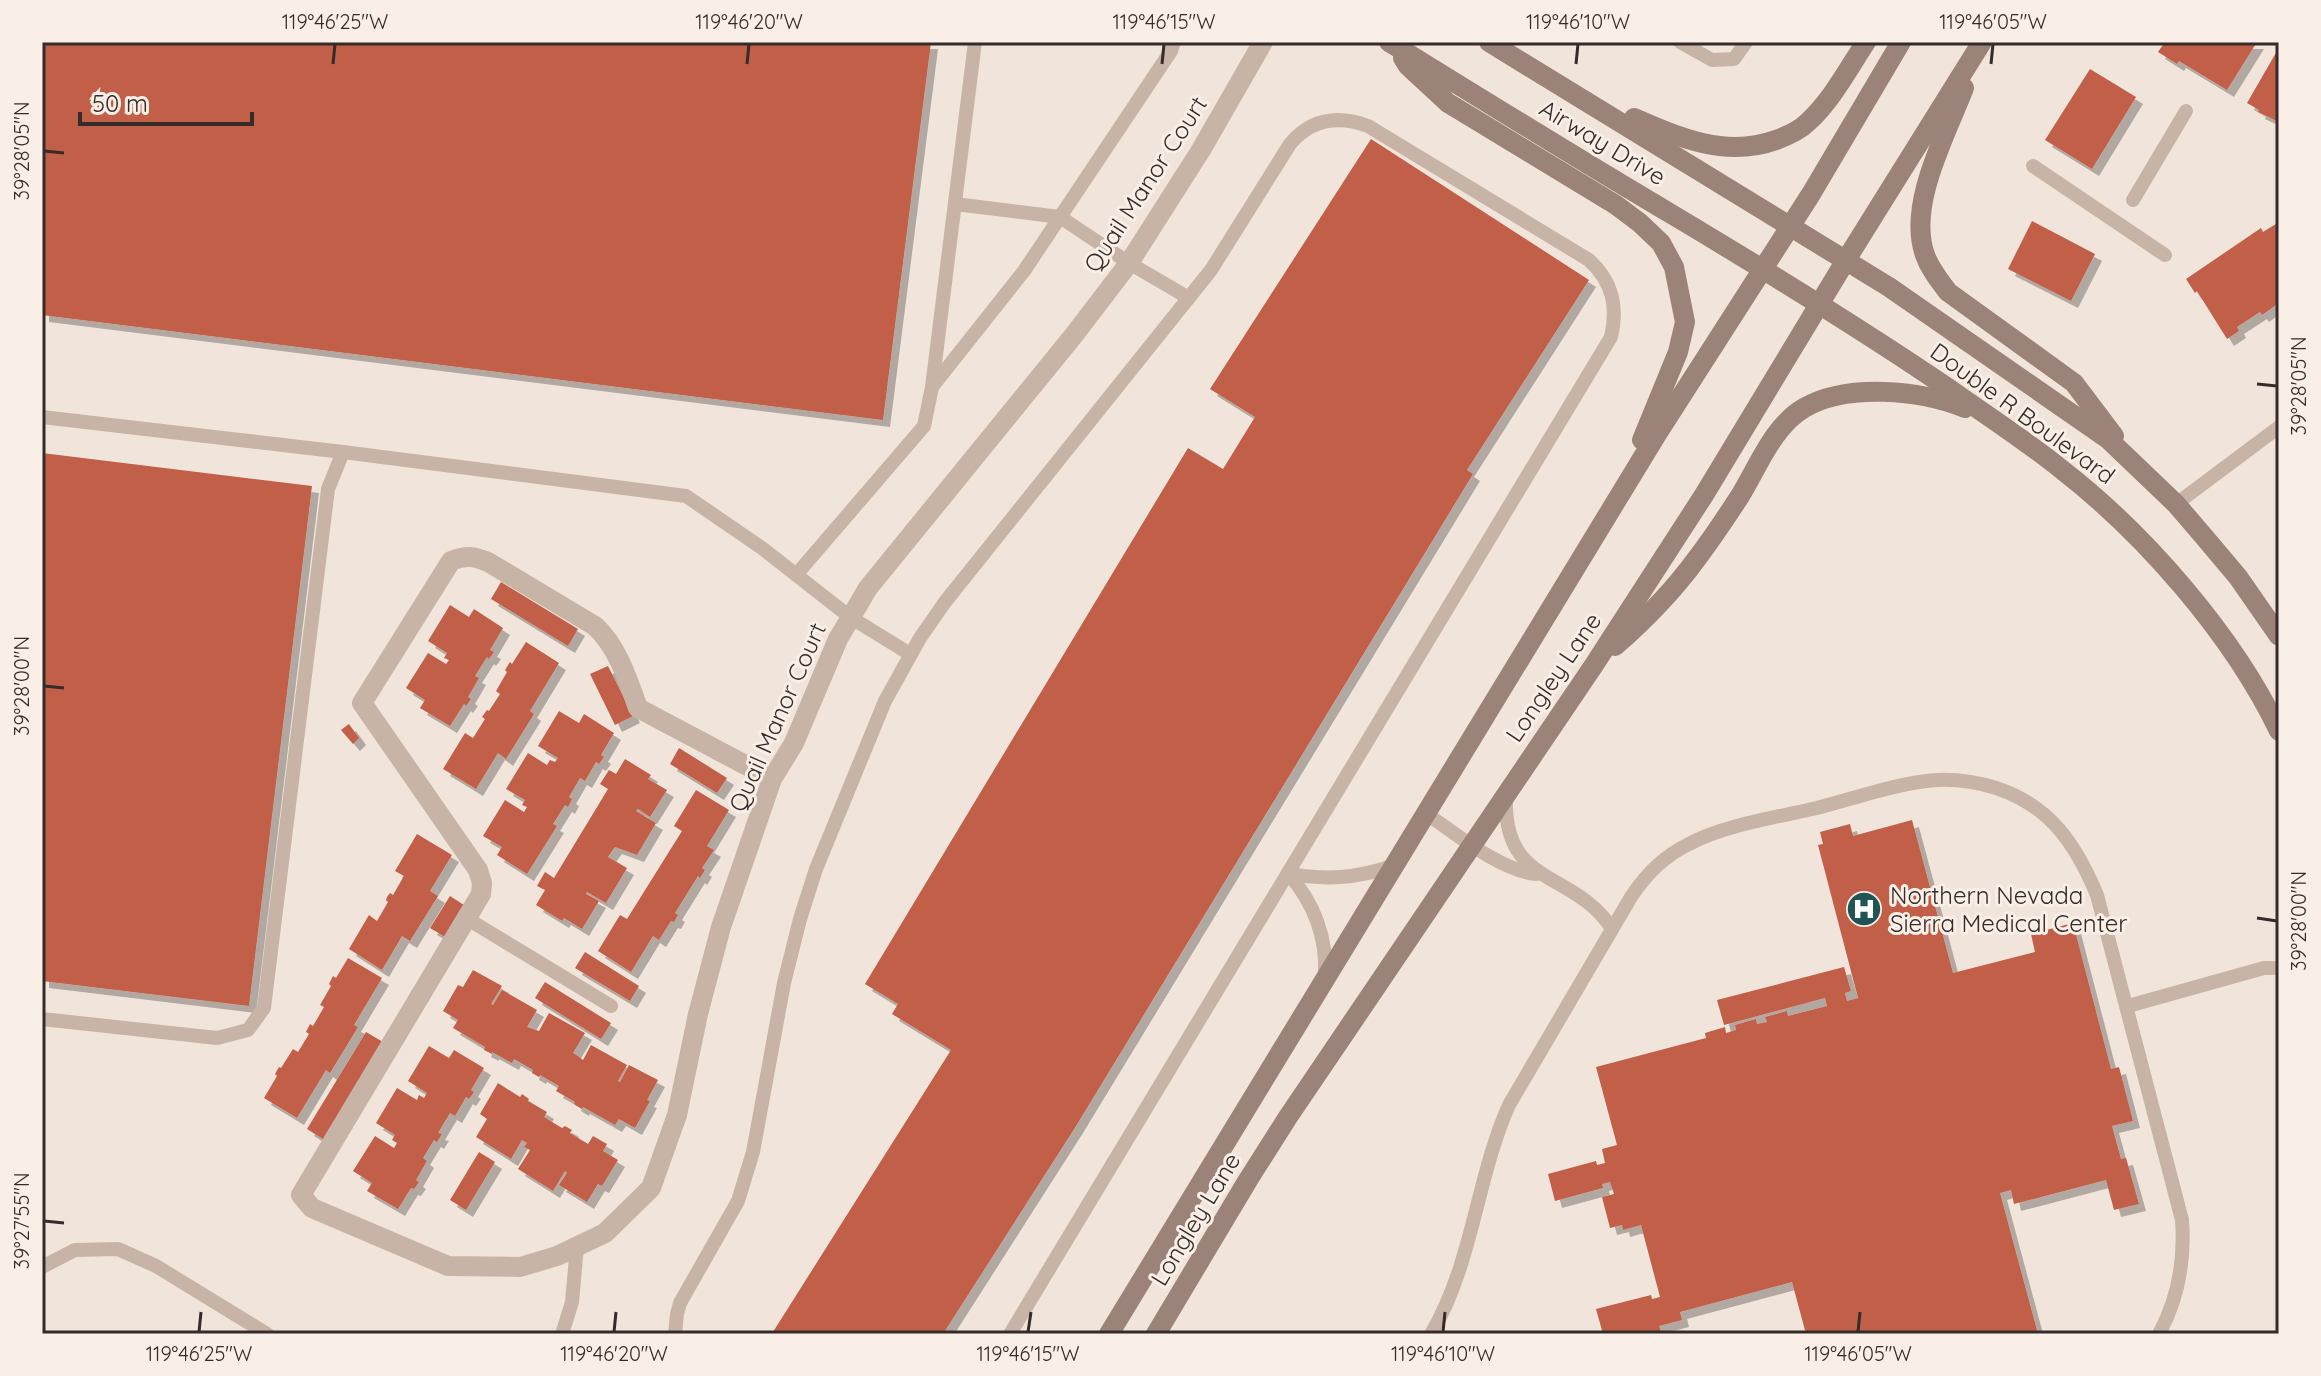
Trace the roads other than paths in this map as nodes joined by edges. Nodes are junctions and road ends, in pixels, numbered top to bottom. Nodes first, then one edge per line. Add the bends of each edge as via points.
1 (975, 42) edge
2 (1174, 42) edge
3 (1263, 42) edge
4 (1489, 42) edge
5 (1680, 42) edge
6 (1746, 42) edge
7 (1866, 42) edge
8 (1901, 42) edge
9 (1982, 42) edge
10 (1392, 44) edge
11 (1565, 88) junction
12 (2186, 111) dead end
13 (2033, 166) dead end
14 (2133, 200) dead end
15 (955, 204) junction
16 (1060, 217) junction
17 (1791, 225) junction
18 (1820, 243) joint
19 (2165, 255) dead end
20 (1846, 260) junction
21 (1129, 263) junction
22 (1763, 268) junction
23 (1791, 285) joint
24 (1189, 298) junction
25 (1820, 304) junction
26 (932, 387) junction
27 (42, 417) edge
28 (2003, 426) junction
29 (2279, 427) edge
30 (343, 452) junction
31 (2135, 465) junction
32 (2176, 504) junction
33 (1613, 509) junction
34 (796, 575) junction
35 (850, 617) junction
36 (2279, 636) edge
37 (910, 654) junction
38 (1594, 665) junction
39 (2279, 731) edge
40 (772, 779) junction
41 (1506, 796) junction
42 (1425, 813) junction
43 (1473, 844) junction
44 (1393, 866) junction
45 (1288, 873) junction
46 (1541, 874) junction
47 (466, 918) junction
48 (1612, 929) junction
49 (2279, 956) edge
50 (2271, 968) edge
51 (1325, 979) junction
52 (611, 1006) dead end
53 (2128, 1006) junction
54 (42, 1019) edge
55 (577, 1246) junction
56 (42, 1267) edge
57 (267, 1334) edge
58 (562, 1334) edge
59 (675, 1334) edge
60 (1010, 1334) edge
61 (1109, 1334) edge
62 (1156, 1334) edge
63 (1431, 1334) edge
64 (2159, 1334) edge

1 - 15 lane
2 - 16 lane
3 - 21 street, Quail Manor Court
4 - 11 main road, Airway Drive
5 - 6 lane via 1712,60 1734,59
7 - 11 main road via 1807,123 1758,146 1723,147 1683,138
8 - 17 main road, Longley Lane
9 - 20 main road, Longley Lane
9 - 31 main road via 1923,193 1924,252 1948,292 2074,383
10 - 22 main road, Airway Drive
10 - 33 main road via 1448,103 1640,223 1661,243 1674,267 1685,322 1678,352
11 - 17 main road, Airway Drive
12 - 14 lane
13 - 19 lane
15 - 16 lane
15 - 26 lane
16 - 21 lane
16 - 26 lane
17 - 18 main road, Airway Drive
17 - 22 main road, Longley Lane
18 - 20 main road, Double R Boulevard
20 - 25 main road, Longley Lane
20 - 31 main road, Double R Boulevard via 2075,414
21 - 24 lane
21 - 35 street, Quail Manor Court
22 - 23 main road, Airway Drive
22 - 33 main road, Longley Lane
23 - 25 main road, Double R Boulevard
24 - 37 lane via 945,602
24 - 45 lane via 1298,135 1317,123 1342,119 1368,126 1589,260 1605,278 1614,300 1614,325 1605,348
25 - 28 main road, Double R Boulevard
25 - 38 main road, Longley Lane
26 - 34 lane via 924,426
27 - 30 lane
28 - 38 main road via 1961,407 1902,393 1851,392 1803,408 1783,424 1697,558 1650,615
28 - 39 main road, Double R Boulevard via 2084,487 2139,539 2229,646
29 - 32 lane
30 - 34 lane via 686,496
30 - 54 lane via 328,489 264,1008 248,1030 217,1038
31 - 32 main road, Double R Boulevard
32 - 36 main road, Double R Boulevard
33 - 42 main road, Longley Lane
34 - 35 lane
35 - 37 lane
35 - 40 street, Quail Manor Court via 794,743
37 - 59 lane via 885,701 816,869 784,983 747,1177 680,1303
38 - 41 main road, Longley Lane
40 - 47 street via 638,708 607,637 595,626 488,562 465,555 451,561 362,703 478,870 481,894
40 - 55 street, Quail Manor Court via 721,927 677,1115 651,1188 605,1233
41 - 43 main road, Longley Lane
41 - 46 lane via 1513,844
42 - 43 lane
42 - 44 main road, Longley Lane
43 - 46 lane via 1511,868
43 - 62 main road, Longley Lane via 1288,1117
44 - 45 lane via 1342,878
44 - 51 main road, Longley Lane
45 - 51 lane via 1320,926
45 - 60 lane
46 - 48 lane via 1597,908
47 - 52 lane
47 - 55 street, Quail Manor Court via 301,1195 312,1208 448,1266 520,1267
48 - 53 lane via 1651,871 1699,838 1916,783 1975,783 2030,804 2067,837 2097,895
48 - 63 lane via 1509,1105 1456,1282
49 - 50 lane
50 - 53 lane
51 - 61 main road, Longley Lane
53 - 64 lane via 2182,1220 2180,1272
55 - 58 lane via 572,1302
56 - 57 lane via 75,1250 118,1249 156,1266

